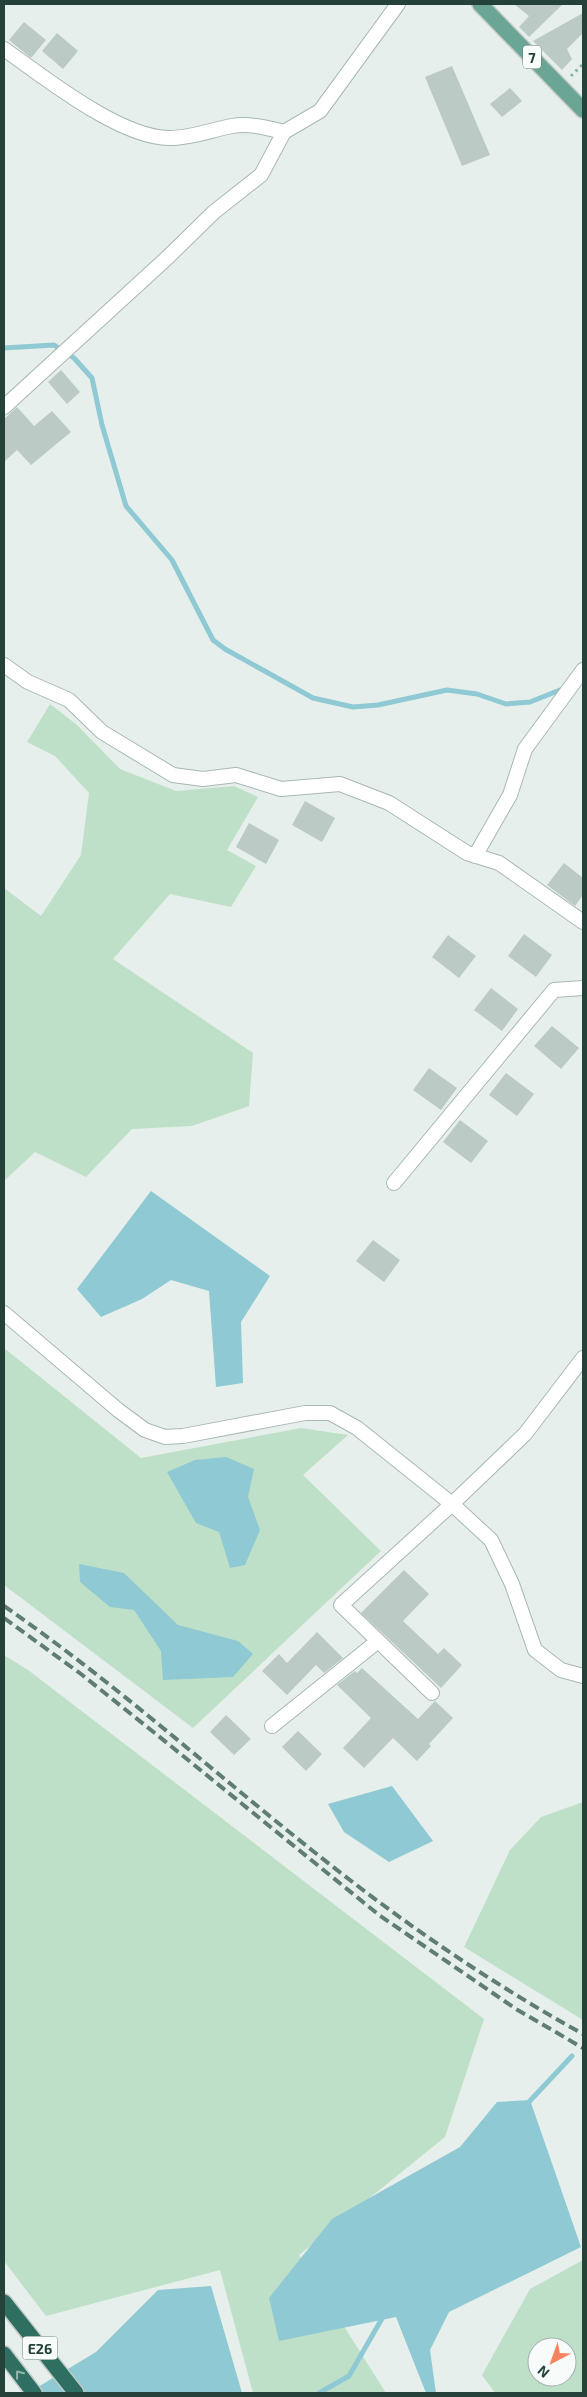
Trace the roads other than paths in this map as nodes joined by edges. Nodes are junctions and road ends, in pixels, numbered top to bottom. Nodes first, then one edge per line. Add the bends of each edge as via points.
1 (398, 4) edge
2 (480, 4) edge
3 (4, 49) edge
4 (583, 110) edge
5 (284, 132) junction
6 (4, 407) edge
7 (4, 665) edge
8 (583, 670) edge
9 (475, 856) junction
10 (583, 922) edge
11 (583, 988) edge
12 (394, 1183) dead end
13 (4, 1313) edge
14 (583, 1358) edge
15 (452, 1504) junction
16 (378, 1641) junction
17 (583, 1676) edge
18 (432, 1693) dead end
19 (272, 1726) dead end
20 (4, 2302) edge
21 (4, 2354) edge
22 (34, 2393) edge
23 (76, 2393) edge

1 - 5 street via 320,111
2 - 4 main road, 7
3 - 5 street via 114,123 142,134 186,137 234,126
5 - 6 street via 262,176 214,212
7 - 9 street via 28,682 69,700 102,732 173,776 236,775 281,789 340,784 390,803
8 - 9 street via 525,749 510,795
9 - 10 street via 499,863
11 - 12 street via 554,990
13 - 15 street via 145,1430 165,1437 183,1436 305,1413 330,1413 357,1428
14 - 15 street via 525,1434
15 - 16 street via 341,1605
15 - 17 street via 491,1540 512,1584 535,1650 561,1670
16 - 18 street
16 - 19 street
20 - 23 highway, E26
22 -> 21 highway, E26

